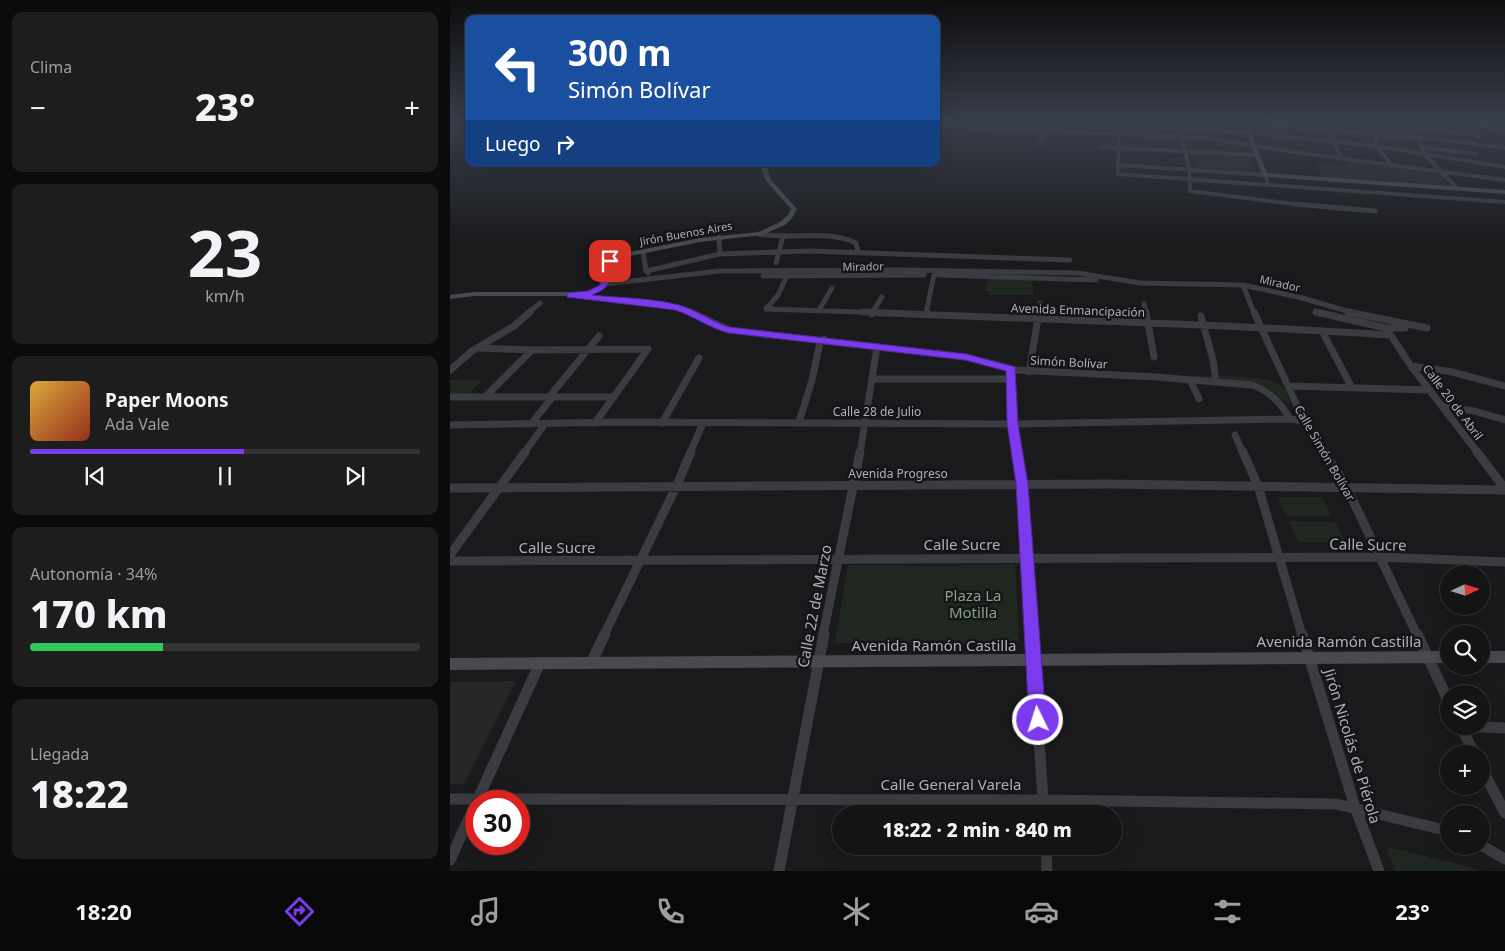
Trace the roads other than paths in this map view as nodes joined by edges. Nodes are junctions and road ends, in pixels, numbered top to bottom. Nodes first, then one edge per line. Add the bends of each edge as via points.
1 (1188, 163) edge
2 (1260, 163) edge
3 (1378, 163) edge
4 (1432, 163) edge
5 (1453, 163) edge
6 (1477, 163) edge
7 (1391, 164) joint
8 (1120, 165) joint
9 (764, 167) edge
10 (1505, 168) edge
11 (1477, 169) junction
12 (1189, 170) junction
13 (1439, 170) junction
14 (1264, 175) junction
15 (1190, 180) junction
16 (1505, 180) edge
17 (1361, 182) junction
18 (1269, 185) junction
19 (1458, 189) junction
20 (1470, 190) junction
21 (1368, 192) junction
22 (1505, 192) edge
23 (1480, 200) junction
24 (1505, 202) edge
25 (1375, 211) dead end
26 (759, 234) junction
27 (784, 236) junction
28 (719, 237) junction
29 (643, 251) junction
30 (780, 252) junction
31 (858, 252) junction
32 (720, 254) junction
33 (1070, 260) dead end
34 (776, 263) dead end
35 (646, 271) junction
36 (934, 275) junction
37 (787, 276) junction
38 (649, 280) junction
39 (1126, 281) junction
40 (1243, 285) junction
41 (603, 286) junction
42 (832, 288) dead end
43 (570, 295) junction
44 (450, 297) edge
45 (882, 297) dead end
46 (540, 303) dead end
47 (1040, 303) dead end
48 (1144, 304) dead end
49 (819, 310) junction
50 (1316, 312) dead end
51 (872, 314) junction
52 (926, 316) junction
53 (1201, 316) dead end
54 (1037, 320) junction
55 (1146, 324) junction
56 (1202, 324) junction
57 (1259, 326) junction
58 (1405, 328) dead end
59 (1427, 328) dead end
60 (1322, 331) junction
61 (1388, 331) junction
62 (599, 336) dead end
63 (824, 339) junction
64 (877, 347) junction
65 (479, 348) junction
66 (590, 349) junction
67 (532, 350) junction
68 (1154, 357) dead end
69 (700, 358) dead end
70 (1411, 366) junction
71 (450, 370) edge
72 (1029, 372) junction
73 (1011, 374) junction
74 (1215, 375) dead end
75 (873, 379) junction
76 (1190, 380) junction
77 (1288, 386) junction
78 (1505, 386) edge
79 (1352, 388) junction
80 (1430, 390) junction
81 (486, 396) junction
82 (550, 396) junction
83 (614, 396) junction
84 (450, 397) edge
85 (1199, 399) dead end
86 (1443, 406) junction
87 (1290, 419) junction
88 (1505, 420) edge
89 (1304, 421) junction
90 (799, 422) junction
91 (865, 422) junction
92 (595, 423) junction
93 (662, 423) junction
94 (703, 423) junction
95 (450, 424) edge
96 (531, 424) junction
97 (545, 424) junction
98 (1013, 424) junction
99 (1235, 436) dead end
100 (855, 484) junction
101 (1022, 484) junction
102 (677, 485) junction
103 (1258, 486) junction
104 (1346, 486) junction
105 (450, 488) edge
106 (500, 488) junction
107 (1505, 489) edge
108 (450, 555) edge
109 (1026, 557) junction
110 (1278, 557) junction
111 (1379, 557) junction
112 (838, 558) junction
113 (640, 560) junction
114 (450, 561) edge
115 (1505, 562) edge
116 (1310, 657) junction
117 (1427, 657) junction
118 (1440, 657) edge
119 (1490, 657) edge
120 (1505, 657) edge
121 (818, 661) junction
122 (1034, 661) junction
123 (540, 663) junction
124 (592, 663) junction
125 (450, 664) edge
126 (1441, 685) edge
127 (1490, 727) edge
128 (1505, 728) edge
129 (1490, 783) edge
130 (482, 790) edge
131 (450, 799) edge
132 (465, 800) edge
133 (793, 800) junction
134 (1043, 800) junction
135 (530, 801) edge
136 (1043, 805) edge
137 (1354, 807) junction
138 (1505, 812) edge
139 (465, 827) edge
140 (1440, 829) edge
141 (1490, 849) edge
142 (1046, 855) edge
143 (1505, 858) edge
144 (450, 860) edge
145 (779, 871) edge
146 (1047, 871) edge
147 (1379, 871) edge

1 - 12 street
2 - 14 street
3 - 7 street
4 - 13 street
5 - 11 street
6 - 11 street
7 - 13 street
8 - 12 street
8 - 15 street via 1118,174
9 - 26 street, Jirón Buenos Aires via 768,180 794,209 789,218 775,228
10 - 11 street
11 - 13 street
11 - 16 street
12 - 14 street
12 - 15 street
13 - 19 street
14 - 17 street
14 - 18 street
15 - 18 street
15 - 25 street via 1190,191 1312,207
17 - 19 street
17 - 21 street
18 - 21 street
19 - 20 street
20 - 22 street
20 - 23 street
21 - 23 street
23 - 24 street
26 - 27 street
26 - 28 street, Jirón Buenos Aires
27 - 30 street
27 - 31 street via 848,239 856,243
28 - 29 street, Jirón Buenos Aires
28 - 32 street
29 - 35 street
29 - 41 street, Jirón Buenos Aires via 607,263
30 - 31 street
30 - 32 street
30 - 34 street
31 - 33 street
32 - 35 street
35 - 38 street
36 - 37 street, Mirador
36 - 39 street, Mirador
36 - 52 street
37 - 38 street, Mirador
37 - 49 street, Avenida Enmancipación via 778,295 766,309
38 - 39 street, Mirador via 720,271 900,270 1078,273
38 - 41 street, Mirador
39 - 40 street, Mirador
40 - 57 street, Calle Simón Bolívar
40 - 59 street, Mirador via 1338,310
41 - 43 street via 586,294
42 - 49 street
43 - 44 street via 474,294
43 - 63 street, Simón Bolívar via 676,307 729,330
45 - 51 street
46 - 65 street via 514,326
47 - 54 street
48 - 55 street
49 - 51 street, Avenida Enmancipación
50 - 61 street
51 - 52 street, Avenida Enmancipación
52 - 54 street, Avenida Enmancipación
53 - 56 street
54 - 55 street, Avenida Enmancipación
54 - 72 street
55 - 56 street, Avenida Enmancipación
55 - 68 street
56 - 57 street, Avenida Enmancipación
56 - 74 street via 1215,362
57 - 60 street, Avenida Enmancipación
57 - 77 street, Calle Simón Bolívar
58 - 61 street
60 - 61 street, Avenida Enmancipación
60 - 79 street
61 - 70 street, Calle 20 de Abril
62 - 66 street
63 - 64 street, Simón Bolívar
63 - 90 street via 820,342
64 - 73 street, Simón Bolívar via 966,357
64 - 75 street, Calle 22 de Marzo
65 - 67 street
65 - 71 street
66 - 67 street
66 - 82 street
66 - 83 street via 648,348
67 - 81 street
69 - 93 street
70 - 78 street via 1452,372
70 - 80 street, Calle 20 de Abril
72 - 73 street, Simón Bolívar
72 - 76 street, Simón Bolívar
73 - 75 street
73 - 98 street
75 - 91 street, Calle 22 de Marzo
76 - 85 street
76 - 87 street, Simón Bolívar via 1258,386 1277,400
77 - 79 street
77 - 89 street, Calle Simón Bolívar
79 - 80 street
80 - 86 street, Calle 20 de Abril
81 - 82 street
81 - 84 street
82 - 83 street
82 - 96 street via 551,399
83 - 92 street
86 - 88 street
86 - 107 street, Calle 20 de Abril
87 - 89 street, Calle 28 de Julio
87 - 98 street, Calle 28 de Julio
89 - 104 street, Calle Simón Bolívar
90 - 91 street, Calle 28 de Julio
90 - 94 street, Calle 28 de Julio
91 - 98 street, Calle 28 de Julio
91 - 100 street, Calle 22 de Marzo
92 - 93 street, Calle 28 de Julio
92 - 97 street, Calle 28 de Julio
93 - 94 street, Calle 28 de Julio
94 - 102 street
95 - 96 street, Calle 28 de Julio
96 - 97 street, Calle 28 de Julio
97 - 106 street
98 - 101 street
99 - 103 street, Jirón Nicolás de Piérola
100 - 101 street, Avenida Progreso
100 - 102 street, Avenida Progreso
100 - 112 street, Calle 22 de Marzo
101 - 103 street, Avenida Progreso
101 - 109 street
102 - 106 street, Avenida Progreso
102 - 113 street
103 - 104 street, Avenida Progreso
103 - 110 street, Jirón Nicolás de Piérola
104 - 107 street, Avenida Progreso
104 - 111 street, Calle Simón Bolívar
105 - 106 street, Avenida Progreso
106 - 108 street
109 - 110 street, Calle Sucre
109 - 112 street, Calle Sucre
109 - 122 street
110 - 111 street, Calle Sucre
110 - 116 street, Jirón Nicolás de Piérola
111 - 115 street, Calle Sucre
111 - 117 street, Calle Simón Bolívar
112 - 113 street, Calle Sucre
112 - 121 street, Calle 22 de Marzo
113 - 114 street, Calle Sucre
113 - 124 street
116 - 117 street, Avenida Ramón Castilla
116 - 122 street, Avenida Ramón Castilla
116 - 137 street, Jirón Nicolás de Piérola
117 - 118 street, Avenida Ramón Castilla
117 - 126 street, Calle Simón Bolívar
119 - 120 street
121 - 122 street, Avenida Ramón Castilla
121 - 124 street, Avenida Ramón Castilla
121 - 133 street, Calle 22 de Marzo
122 - 134 street
123 - 124 street, Avenida Ramón Castilla
123 - 125 street, Avenida Ramón Castilla
123 - 130 street
127 - 128 street
129 - 138 street
131 - 132 street, Calle General Varela
133 - 134 street, Calle General Varela
133 - 135 street, Calle General Varela
133 - 145 street, Calle 22 de Marzo
134 - 136 street
134 - 137 street, Calle General Varela via 1336,804
137 - 140 street, Calle General Varela
137 - 147 street, Jirón Nicolás de Piérola
139 - 144 street
141 - 143 street
142 - 146 street

